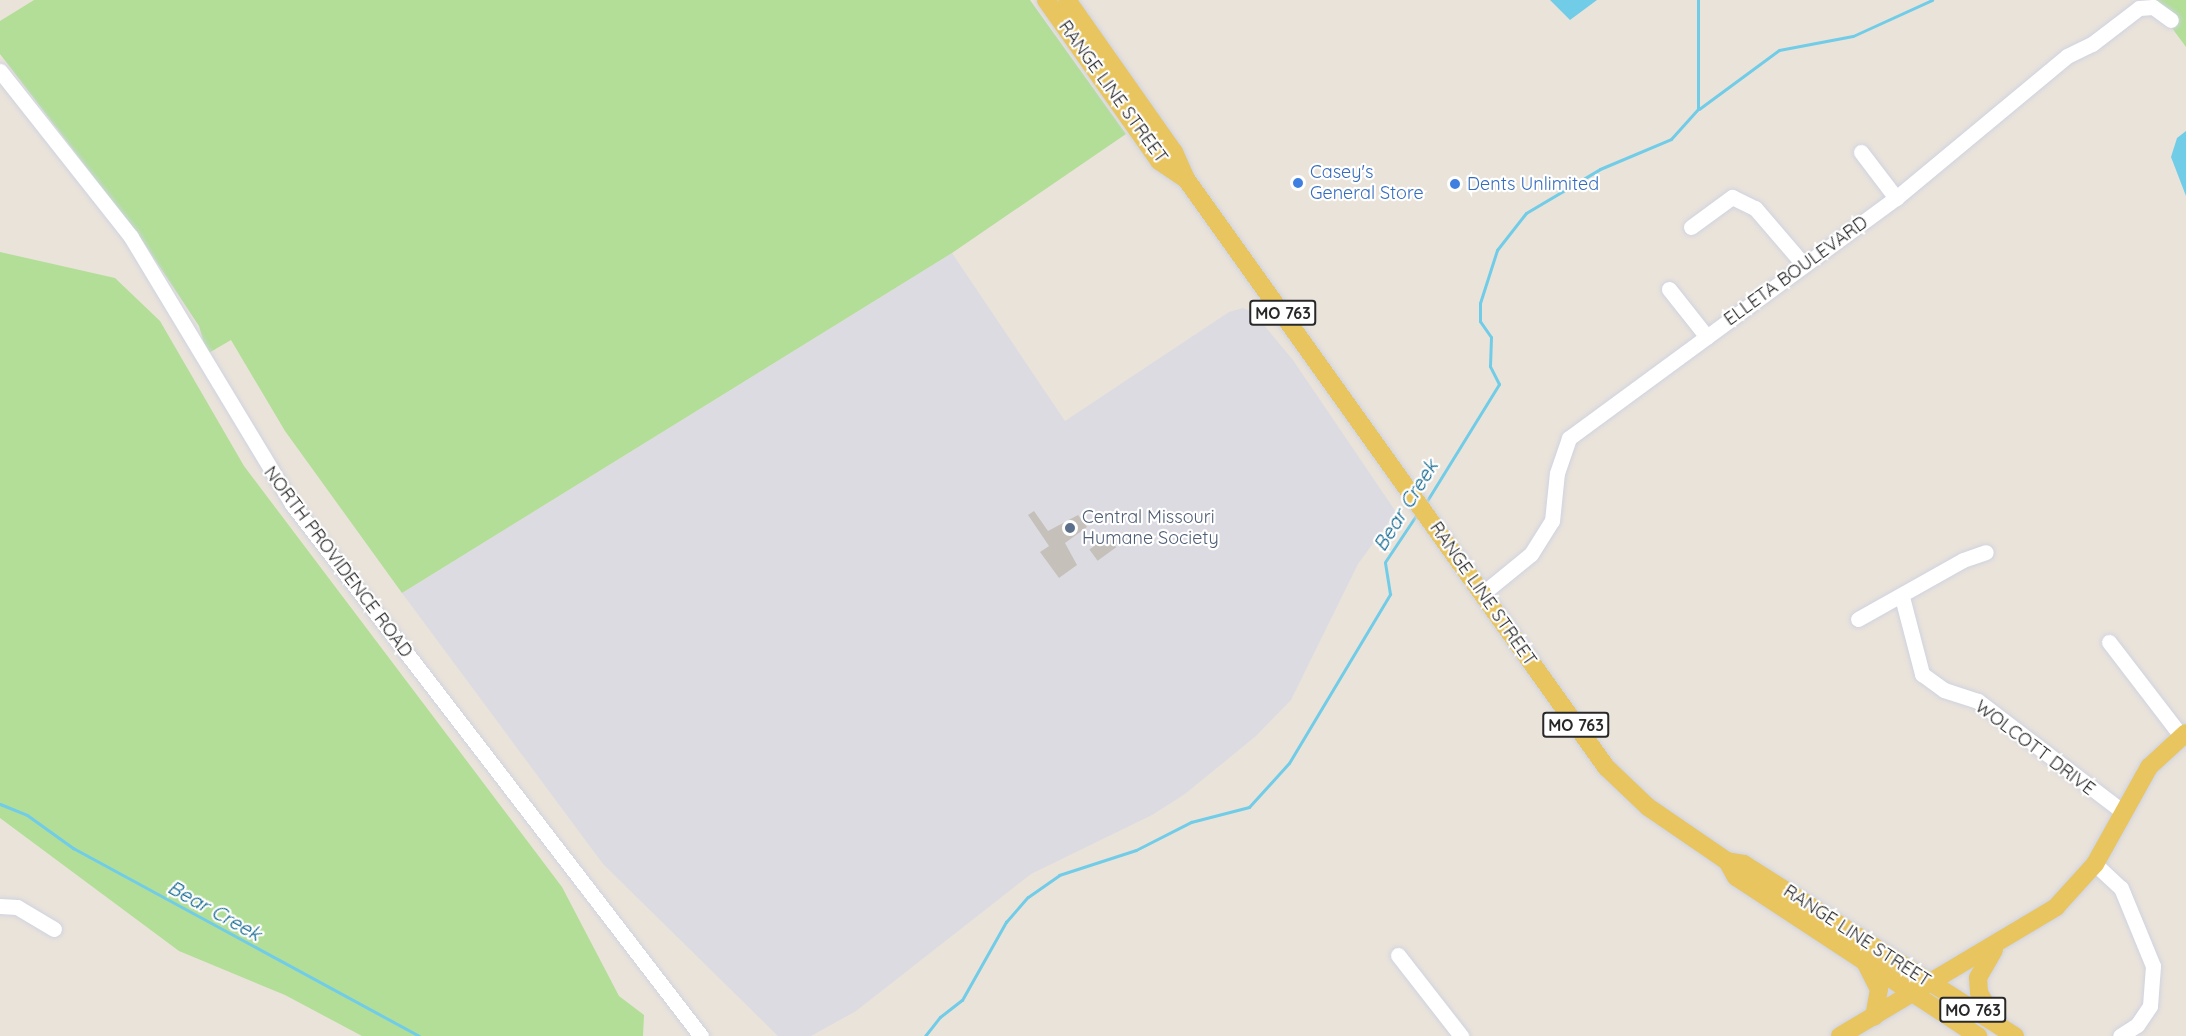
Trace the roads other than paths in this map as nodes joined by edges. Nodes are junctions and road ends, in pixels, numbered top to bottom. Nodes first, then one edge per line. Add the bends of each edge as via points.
1 (1046, 0) edge
2 (1067, 0) edge
3 (2171, 20) dead end
4 (0, 71) edge
5 (1862, 152) dead end
6 (1186, 179) junction
7 (1896, 198) junction
8 (1691, 227) dead end
9 (1803, 264) junction
10 (1669, 289) dead end
11 (1707, 337) junction
12 (1986, 552) dead end
13 (1482, 594) junction
14 (1902, 597) junction
15 (1858, 619) dead end
16 (2109, 642) dead end
17 (2184, 735) edge
18 (2121, 811) junction
19 (1727, 861) junction
20 (2095, 864) junction
21 (0, 906) edge
22 (54, 928) dead end
23 (2000, 943) junction
24 (1398, 955) dead end
25 (1863, 960) junction
26 (1923, 988) junction
27 (1874, 1017) junction
28 (2008, 1031) edge
29 (701, 1036) edge
30 (1461, 1036) edge
31 (1840, 1036) edge
32 (1978, 1036) edge
33 (2120, 1036) edge

1 - 6 main road, RANGE LINE STREET / MO 763 via 1159,161
2 - 6 main road, RANGE LINE STREET / MO 763 via 1174,152
3 - 7 street, ELLETA BOULEVARD via 2153,6 2139,8 2092,44 2067,56
4 - 29 street, NORTH PROVIDENCE ROAD via 131,237 292,504
5 - 7 street
6 - 13 main road, RANGE LINE STREET / MO 763
7 - 9 street, ELLETA BOULEVARD
8 - 9 street via 1732,197 1755,208
9 - 11 street, ELLETA BOULEVARD
10 - 11 street
11 - 13 street, ELLETA BOULEVARD via 1569,438 1557,473 1552,520 1531,554
12 - 14 street via 1956,564
13 - 19 main road, RANGE LINE STREET / MO 763 via 1606,767 1648,807
14 - 15 street
14 - 18 street, WOLCOTT DRIVE via 1922,674 1944,690 1978,701
16 - 17 street
17 - 18 main road via 2149,767
18 - 20 main road
19 - 25 main road, RANGE LINE STREET / MO 763 via 1736,877
19 - 26 main road, RANGE LINE STREET / MO 763 via 1744,864
20 - 23 main road via 2056,907
20 - 33 street via 2121,888 2153,966 2150,1006 2138,1025
21 - 22 street via 17,907
23 - 26 main road
23 - 28 main road via 1978,978 1979,993
24 - 30 street
25 - 26 main road, RANGE LINE STREET / MO 763
25 - 27 main road via 1879,989
26 - 27 main road
26 - 28 main road, RANGE LINE STREET / MO 763
26 - 32 main road, RANGE LINE STREET / MO 763
27 - 31 main road

